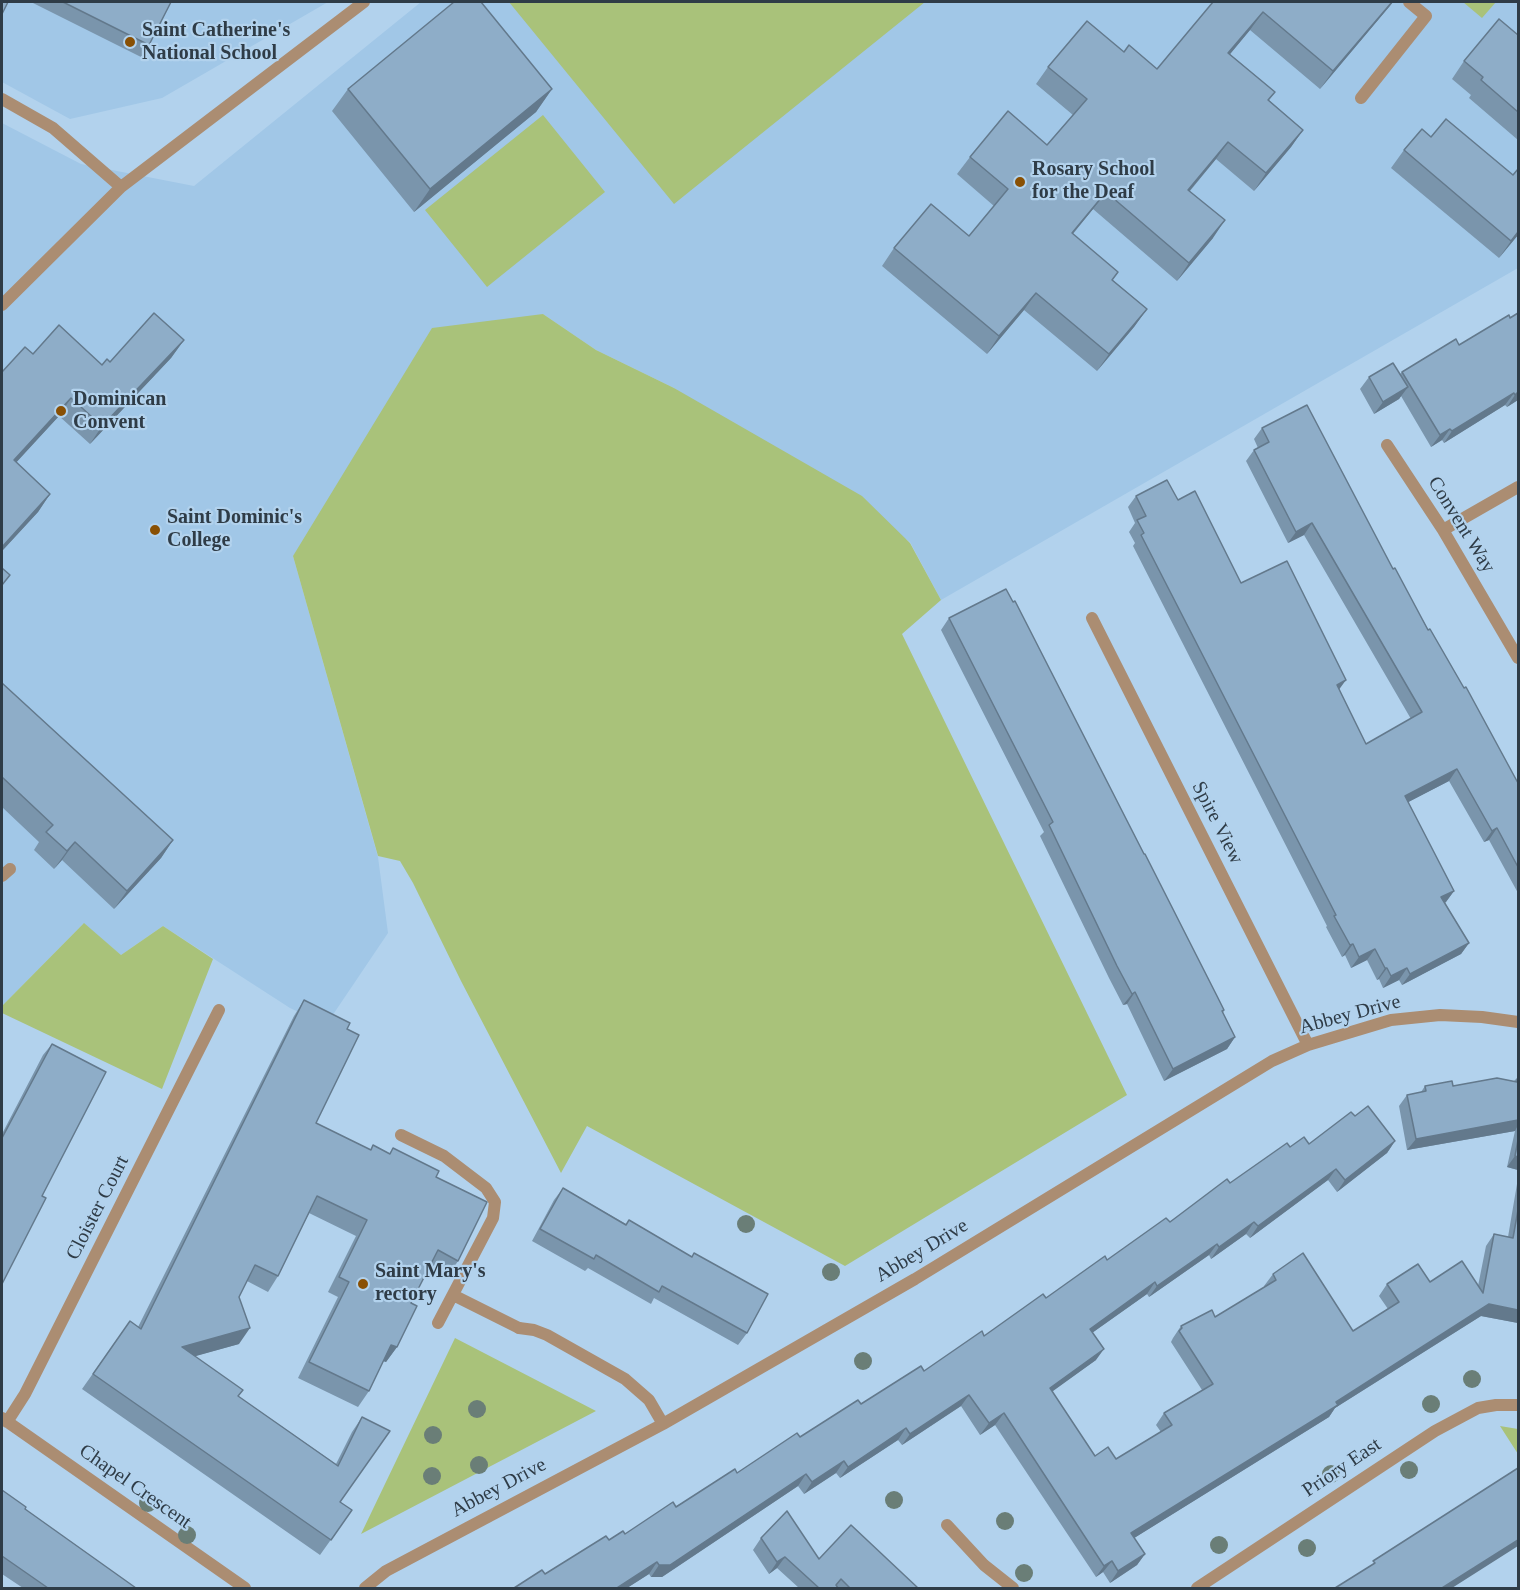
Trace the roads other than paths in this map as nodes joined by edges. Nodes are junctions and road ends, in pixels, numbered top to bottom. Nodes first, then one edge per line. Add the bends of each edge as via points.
1 (364, 2) edge
2 (1409, 2) edge
3 (1361, 98) dead end
4 (2, 99) edge
5 (121, 187) junction
6 (2, 305) edge
7 (1388, 444) dead end
8 (1518, 487) edge
9 (1443, 530) junction
10 (1092, 618) dead end
11 (1518, 658) edge
12 (219, 1010) dead end
13 (1518, 1022) edge
14 (1308, 1045) junction
15 (401, 1135) dead end
16 (453, 1295) junction
17 (438, 1323) dead end
18 (1518, 1405) edge
19 (4, 1420) edge
20 (663, 1424) junction
21 (947, 1525) dead end
22 (245, 1588) edge
23 (365, 1588) edge
24 (1013, 1588) edge
25 (1197, 1588) edge

1 - 5 street
2 - 3 street via 1426,16
4 - 5 street via 53,128
5 - 6 street
7 - 9 street, Convent Way
8 - 9 street
9 - 11 street, Convent Way
10 - 14 street, Spire View
12 - 19 street, Cloister Court via 25,1394
13 - 14 street, Abbey Drive via 1440,1015 1391,1020
14 - 20 street, Abbey Drive via 1272,1061 915,1279
15 - 16 street via 444,1156 486,1188 495,1202 494,1218
16 - 17 street
16 - 20 street via 519,1328 547,1335 625,1379 649,1400
18 - 25 street, Priory East via 1478,1408 1435,1431
19 - 22 street, Chapel Crescent
20 - 23 street, Abbey Drive via 386,1571
21 - 24 street via 984,1565

